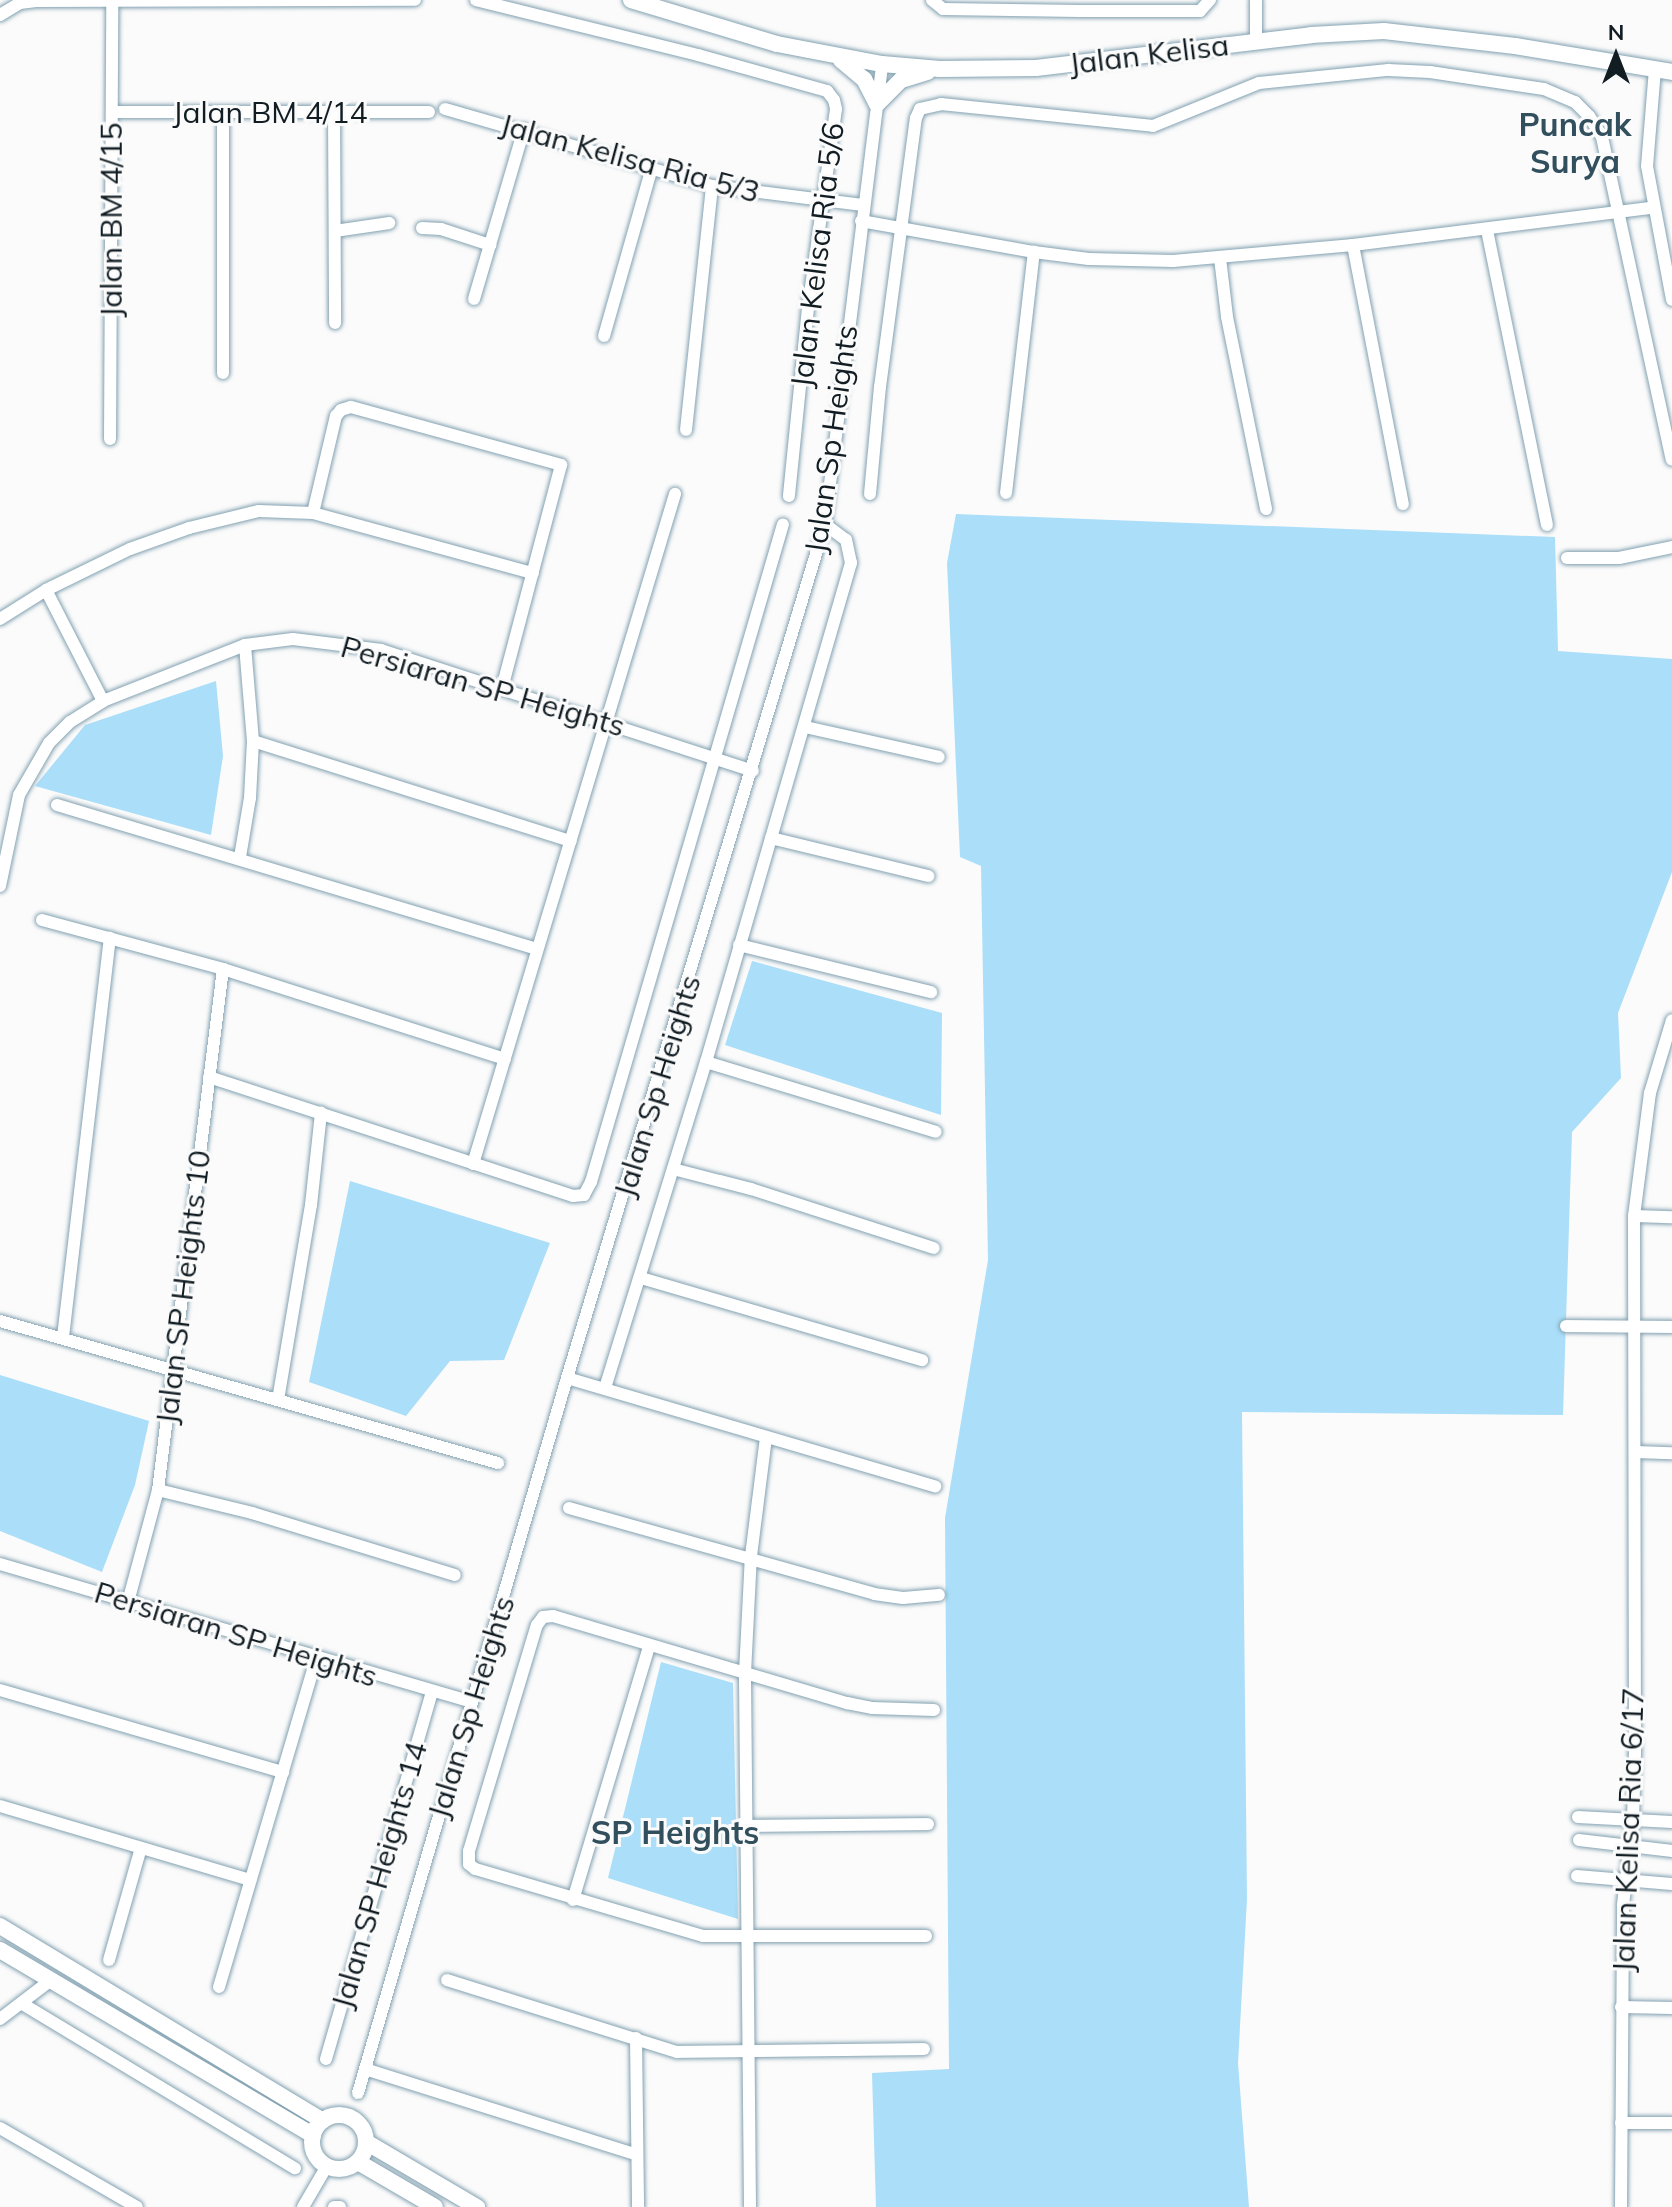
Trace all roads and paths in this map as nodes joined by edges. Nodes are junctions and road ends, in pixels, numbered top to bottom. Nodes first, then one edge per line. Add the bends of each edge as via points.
1 (415, 0) edge
2 (476, 0) edge
3 (631, 0) edge
4 (1256, 0) edge
5 (112, 1) edge
6 (933, 3) edge
7 (1208, 4) edge
8 (0, 15) edge
9 (1256, 42) junction
10 (836, 57) junction
11 (882, 64) junction
12 (940, 69) junction
13 (1664, 70) edge
14 (877, 104) junction
15 (445, 109) dead end
16 (112, 112) junction
17 (223, 112) junction
18 (334, 112) junction
19 (429, 112) dead end
20 (524, 129) junction
21 (652, 168) junction
22 (712, 186) junction
23 (823, 203) junction
24 (863, 205) junction
25 (1652, 208) junction
26 (1617, 213) junction
27 (861, 221) junction
28 (389, 223) dead end
29 (422, 228) dead end
30 (902, 229) junction
31 (1487, 230) junction
32 (335, 231) junction
33 (490, 245) junction
34 (1353, 245) junction
35 (1034, 252) junction
36 (1220, 258) junction
37 (474, 299) dead end
38 (1672, 300) edge
39 (335, 323) dead end
40 (604, 336) dead end
41 (223, 373) dead end
42 (686, 430) dead end
43 (110, 439) dead end
44 (1672, 460) edge
45 (1006, 493) dead end
46 (675, 494) dead end
47 (870, 494) dead end
48 (789, 496) dead end
49 (1403, 504) dead end
50 (1266, 509) dead end
51 (313, 513) junction
52 (783, 524) dead end
53 (825, 524) junction
54 (1547, 525) dead end
55 (1672, 547) edge
56 (1567, 558) dead end
57 (533, 573) junction
58 (46, 590) junction
59 (0, 619) edge
60 (245, 645) junction
61 (502, 688) junction
62 (103, 701) junction
63 (607, 721) junction
64 (805, 727) junction
65 (253, 741) junction
66 (713, 757) junction
67 (939, 757) dead end
68 (753, 771) junction
69 (57, 805) dead end
70 (771, 838) junction
71 (571, 841) junction
72 (240, 857) junction
73 (928, 876) dead end
74 (0, 886) edge
75 (42, 920) dead end
76 (110, 938) junction
77 (739, 945) junction
78 (537, 949) junction
79 (223, 969) junction
80 (931, 992) dead end
81 (1672, 1020) edge
82 (505, 1059) junction
83 (1666, 1059) edge
84 (706, 1062) junction
85 (209, 1077) junction
86 (321, 1113) junction
87 (936, 1132) dead end
88 (473, 1164) junction
89 (673, 1169) junction
90 (1634, 1216) junction
91 (1672, 1217) edge
92 (934, 1248) dead end
93 (641, 1278) junction
94 (0, 1321) edge
95 (1566, 1326) dead end
96 (1633, 1327) junction
97 (1672, 1327) edge
98 (63, 1337) junction
99 (922, 1360) dead end
100 (172, 1369) junction
101 (567, 1378) junction
102 (605, 1388) junction
103 (278, 1400) junction
104 (766, 1438) junction
105 (1635, 1452) junction
106 (1672, 1453) edge
107 (498, 1463) dead end
108 (935, 1486) dead end
109 (158, 1490) junction
110 (569, 1508) dead end
111 (751, 1556) junction
112 (0, 1564) edge
113 (455, 1575) dead end
114 (939, 1595) dead end
115 (128, 1602) junction
116 (649, 1647) junction
117 (317, 1656) junction
118 (745, 1673) junction
119 (0, 1690) edge
120 (432, 1692) junction
121 (471, 1702) junction
122 (934, 1710) dead end
123 (283, 1772) junction
124 (0, 1806) edge
125 (1578, 1817) dead end
126 (1633, 1820) junction
127 (1672, 1822) edge
128 (928, 1824) dead end
129 (748, 1826) junction
130 (1579, 1840) dead end
131 (1630, 1847) junction
132 (141, 1848) junction
133 (1672, 1851) edge
134 (1577, 1876) dead end
135 (250, 1880) junction
136 (1625, 1880) junction
137 (1672, 1884) edge
138 (573, 1900) junction
139 (0, 1926) edge
140 (926, 1936) dead end
141 (749, 1938) junction
142 (0, 1950) edge
143 (109, 1960) dead end
144 (51, 1980) junction
145 (447, 1980) dead end
146 (219, 1987) dead end
147 (21, 2003) junction
148 (1621, 2007) junction
149 (1672, 2008) edge
150 (0, 2019) edge
151 (636, 2038) junction
152 (924, 2049) dead end
153 (750, 2052) junction
154 (326, 2059) dead end
155 (365, 2069) junction
156 (358, 2093) dead end
157 (323, 2121) junction
158 (1621, 2123) junction
159 (1672, 2123) edge
160 (0, 2128) edge
161 (313, 2135) junction
162 (366, 2142) junction
163 (635, 2154) junction
164 (358, 2162) junction
165 (327, 2166) junction
166 (295, 2168) dead end
167 (137, 2207) edge
168 (303, 2207) edge
169 (435, 2207) edge
170 (477, 2207) edge
171 (638, 2207) edge
172 (750, 2207) edge
173 (1621, 2207) edge

1 - 5 street
2 - 23 street, Jalan Kelisa Ria 5/6 via 827,91 836,109
3 - 10 main road, Jalan Kelisa
4 - 9 street
5 - 8 street via 20,3
5 - 16 street, Jalan BM 4/15
6 - 7 street via 943,9 1080,11 1200,11
9 - 12 main road, Jalan Kelisa via 1036,68
9 - 13 main road, Jalan Kelisa via 1403,32
10 - 11 main road, Jalan Kelisa
10 - 14 main road via 864,79
11 - 12 main road, Jalan Kelisa
11 - 14 street, Jalan Sp Heights
12 - 14 main road via 901,80
13 - 25 street via 1647,166
14 - 24 street, Jalan Sp Heights
15 - 20 street, Jalan Kelisa Ria 5/3
16 - 17 street, Jalan BM 4/14
16 - 43 street, Jalan BM 4/15
17 - 18 street, Jalan BM 4/14
17 - 41 street
18 - 19 street, Jalan BM 4/14
18 - 32 street
20 - 21 street, Jalan Kelisa Ria 5/3
20 - 33 street
21 - 22 street, Jalan Kelisa Ria 5/3
21 - 40 street
22 - 23 street, Jalan Kelisa Ria 5/3
22 - 42 street
23 - 24 street, Jalan Kelisa Ria 5/3
23 - 48 street, Jalan Kelisa Ria 5/6
24 - 27 street, Jalan Sp Heights
25 - 26 street
25 - 38 street
26 - 30 street via 1602,137 1575,102 1544,89 1410,70 1259,83 1153,126 929,104 916,118
26 - 31 street
26 - 44 street
27 - 30 street
27 - 53 street, Jalan Sp Heights
28 - 32 street
29 - 33 street
30 - 35 street
30 - 47 street
31 - 34 street
31 - 54 street
32 - 39 street
33 - 37 street
34 - 36 street
34 - 49 street
35 - 36 street via 1134,261
35 - 45 street
36 - 50 street
46 - 63 street
51 - 57 street
51 - 57 street via 336,416 351,407 556,460 561,471
51 - 58 street via 259,511 189,528 130,549
52 - 66 street
53 - 64 street via 846,540 851,563
53 - 68 street, Jalan Sp Heights
55 - 56 street via 1619,558
57 - 61 street
58 - 59 street
58 - 62 street
60 - 61 street, Persiaran SP Heights via 329,641 381,650
60 - 62 street, Persiaran SP Heights
60 - 65 street
61 - 63 street, Persiaran SP Heights
62 - 74 street, Persiaran SP Heights via 70,722 35,766 19,795
63 - 66 street, Persiaran SP Heights
63 - 71 street
64 - 67 street
64 - 70 street
65 - 71 street
65 - 72 street
66 - 68 street, Persiaran SP Heights
66 - 88 street via 584,1195
68 - 101 street, Jalan Sp Heights
69 - 72 street
70 - 73 street
70 - 77 street
71 - 78 street
72 - 78 street
75 - 76 street
76 - 79 street
76 - 98 street
77 - 80 street
77 - 84 street
78 - 82 street
79 - 82 street
79 - 85 street, Jalan SP Heights 10
81 - 83 street, Jalan Kelisa Ria 6/17
82 - 88 street
83 - 90 street, Jalan Kelisa Ria 6/17 via 1642,1142
84 - 87 street
84 - 89 street
85 - 86 street
85 - 100 street, Jalan SP Heights 10
86 - 88 street
86 - 103 street
89 - 92 street
89 - 93 street
90 - 91 street
90 - 96 street, Jalan Kelisa Ria 6/17
93 - 99 street
93 - 102 street
94 - 98 street
95 - 96 street
96 - 97 street
96 - 105 street, Jalan Kelisa Ria 6/17
98 - 100 street
100 - 103 street
100 - 109 street, Jalan SP Heights 10
101 - 102 street
101 - 121 street, Jalan Sp Heights
102 - 104 street
103 - 107 street
104 - 108 street
104 - 111 street
105 - 106 street
105 - 126 street, Jalan Kelisa Ria 6/17
109 - 113 street
109 - 115 street, Jalan SP Heights 10
110 - 111 street
111 - 114 street via 874,1594
111 - 118 street
112 - 115 street, Persiaran SP Heights
115 - 117 street, Persiaran SP Heights
116 - 118 street
116 - 138 street
116 - 138 street via 543,1617 472,1838 469,1864 475,1869
117 - 120 street, Persiaran SP Heights
117 - 123 street
118 - 122 street via 859,1706
118 - 129 street
119 - 123 street
120 - 121 street, Persiaran SP Heights
120 - 154 street, Jalan SP Heights 14
121 - 155 street, Jalan Sp Heights
123 - 135 street
124 - 132 street
125 - 126 street
126 - 127 street
126 - 131 street, Jalan Kelisa Ria 6/17
128 - 129 street
129 - 141 street
130 - 131 street
131 - 133 street
131 - 136 street, Jalan Kelisa Ria 6/17
132 - 135 street
132 - 143 street
134 - 136 street
135 - 146 street
136 - 137 street
136 - 148 street, Jalan Kelisa Ria 6/17
138 - 141 street via 703,1936
139 - 157 main road
140 - 141 street
141 - 153 street
142 - 144 main road
144 - 147 street
144 - 161 main road
145 - 151 street
147 - 150 street
147 - 166 street
148 - 149 street
148 - 158 street, Jalan Kelisa Ria 6/17
151 - 153 street via 677,2052
151 - 163 street
152 - 153 street
153 - 172 street
155 - 156 street, Jalan Sp Heights
155 - 163 street
157 - 161 main road
157 - 162 main road via 350,2117 364,2130
158 - 159 street
158 - 173 street, Jalan Kelisa Ria 6/17
160 - 167 street
161 - 165 main road via 314,2152
162 - 164 main road
162 - 170 main road
163 - 171 street
164 - 165 main road via 342,2169
164 - 169 main road
165 - 168 street

